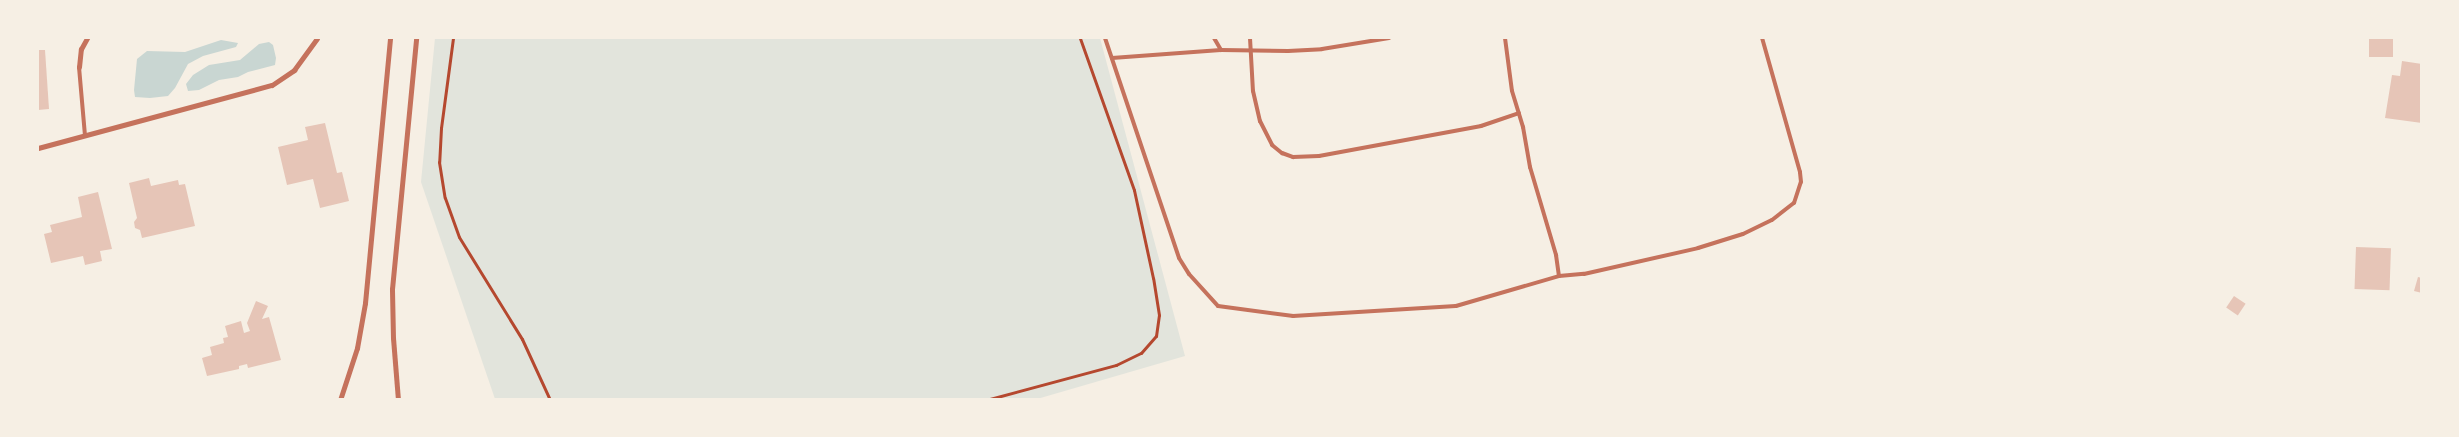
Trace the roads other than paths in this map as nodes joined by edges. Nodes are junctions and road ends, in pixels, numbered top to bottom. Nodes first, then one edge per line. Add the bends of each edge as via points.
1 (88, 38) edge
2 (317, 38) edge
3 (390, 38) edge
4 (416, 38) edge
5 (1105, 38) edge
6 (1214, 38) edge
7 (1250, 38) edge
8 (1388, 38) edge
9 (1505, 38) edge
10 (1762, 38) edge
11 (1221, 50) junction
12 (1250, 51) junction
13 (1112, 58) junction
14 (79, 67) joint
15 (1519, 113) junction
16 (85, 135) junction
17 (38, 148) edge
18 (1560, 276) junction
19 (340, 400) edge
20 (398, 400) edge

1 - 14 street via 81,49
2 - 16 street via 294,70 272,85
3 - 19 street via 364,311 357,348
4 - 20 street via 392,289
5 - 13 lane
6 - 11 lane
7 - 12 lane
8 - 12 lane via 1304,51
9 - 15 lane via 1512,90
10 - 18 lane via 1800,172 1800,192 1791,207 1756,228 1698,248 1584,274
11 - 12 lane
11 - 13 lane
12 - 15 lane via 1256,106 1265,134 1282,153 1293,157 1319,156 1481,126
13 - 18 lane via 1178,258 1218,306 1293,316 1443,308
14 - 16 lane
15 - 18 lane
16 - 17 street

